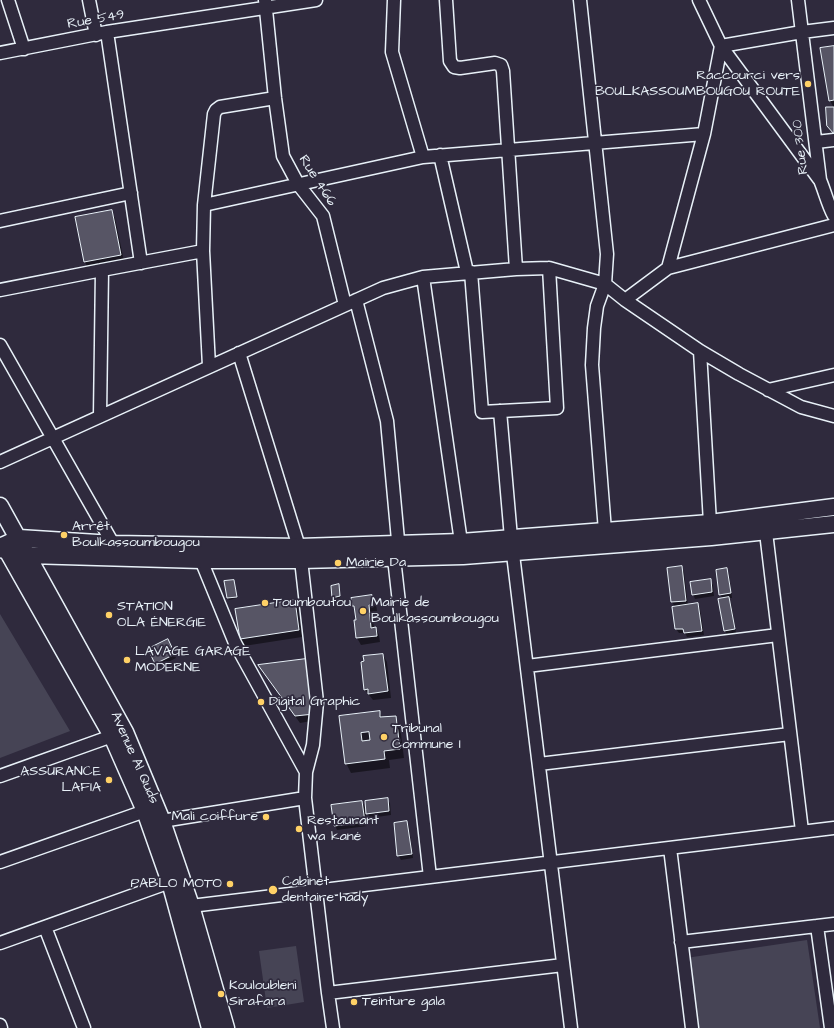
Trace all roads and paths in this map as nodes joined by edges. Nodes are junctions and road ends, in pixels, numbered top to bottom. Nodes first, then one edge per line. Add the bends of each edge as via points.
1 (8, 0) edge
2 (89, 0) edge
3 (316, 0) edge
4 (394, 0) edge
5 (446, 0) edge
6 (580, 0) edge
7 (700, 0) edge
8 (798, 0) edge
9 (265, 4) edge
10 (834, 28) edge
11 (802, 32) junction
12 (102, 33) junction
13 (721, 46) junction
14 (24, 49) junction
15 (0, 53) edge
16 (275, 98) junction
17 (704, 134) junction
18 (834, 140) edge
19 (595, 142) junction
20 (816, 142) junction
21 (508, 149) junction
22 (440, 155) junction
23 (423, 157) junction
24 (820, 180) junction
25 (298, 184) junction
26 (830, 191) edge
27 (131, 193) junction
28 (204, 205) junction
29 (834, 216) edge
30 (0, 221) edge
31 (834, 225) edge
32 (203, 251) junction
33 (141, 263) junction
34 (550, 268) junction
35 (668, 268) junction
36 (516, 269) junction
37 (102, 270) junction
38 (469, 272) junction
39 (423, 277) junction
40 (605, 284) junction
41 (0, 290) edge
42 (625, 300) junction
43 (350, 303) junction
44 (0, 345) edge
45 (700, 351) junction
46 (239, 353) junction
47 (209, 366) junction
48 (834, 375) edge
49 (768, 390) junction
50 (500, 411) junction
51 (100, 416) junction
52 (834, 416) edge
53 (52, 438) junction
54 (0, 462) edge
55 (0, 506) edge
56 (834, 508) edge
57 (710, 523) junction
58 (765, 524) junction
59 (834, 524) edge
60 (605, 531) junction
61 (19, 538) junction
62 (113, 544) junction
63 (512, 545) junction
64 (2, 546) edge
65 (462, 549) junction
66 (300, 553) junction
67 (28, 555) junction
68 (397, 556) junction
69 (121, 558) junction
70 (201, 560) junction
71 (778, 635) junction
72 (527, 666) junction
73 (790, 734) junction
74 (112, 736) junction
75 (539, 764) junction
76 (306, 772) junction
77 (0, 776) edge
78 (305, 798) junction
79 (145, 812) junction
80 (162, 821) junction
81 (834, 828) edge
82 (802, 832) junction
83 (670, 848) junction
84 (0, 862) edge
85 (551, 862) junction
86 (430, 877) junction
87 (170, 882) junction
88 (316, 891) junction
89 (191, 906) junction
90 (834, 924) edge
91 (817, 926) junction
92 (45, 927) junction
93 (681, 942) junction
94 (0, 943) edge
95 (563, 964) junction
96 (328, 993) junction
97 (0, 1025) edge
98 (1, 1028) edge
99 (84, 1028) edge
100 (210, 1028) edge
101 (226, 1028) edge
102 (333, 1028) edge
103 (571, 1028) edge
104 (692, 1028) edge
105 (831, 1028) edge

1 - 14 street
2 - 12 street
3 - 9 street, Rue 549
4 - 23 street via 392,52
5 - 21 street via 450,61 454,67 495,63 501,66
6 - 19 street
7 - 13 street
8 - 11 street, Rue 300
9 - 12 street, Rue 549
9 - 16 street, Rue 466
10 - 11 street
11 - 13 street
11 - 20 street, Rue 300
12 - 14 street, Rue 549
12 - 27 street
13 - 17 street
13 - 24 street
14 - 15 street, Rue 549
16 - 25 street, Rue 466 via 283,156
16 - 28 street via 220,107 216,110
17 - 19 street
17 - 35 street
18 - 20 street
19 - 21 street
19 - 40 street via 607,254
20 - 24 street, Rue 300
21 - 22 street
21 - 36 street
22 - 23 street
22 - 38 street
23 - 25 street
24 - 26 street, Rue 300
25 - 28 street
25 - 43 street, Rue 466 via 322,216
26 - 29 street, Rue 300 via 829,208
27 - 30 street
27 - 33 street
28 - 32 street
31 - 35 street
32 - 33 street
32 - 47 street
33 - 37 street
34 - 36 street
34 - 40 street
34 - 50 street via 557,408
35 - 42 street
36 - 38 street
37 - 41 street
37 - 51 street
38 - 39 street
38 - 50 street via 482,412
39 - 43 street via 383,288
39 - 65 street
40 - 42 street
40 - 60 street via 597,306 592,365
42 - 45 street
43 - 46 street
43 - 68 street, Rue 466 via 387,421
44 - 53 street
45 - 49 street
45 - 57 street
46 - 47 street
46 - 66 street
47 - 51 street
48 - 49 street
49 - 52 street via 801,407
50 - 63 street
51 - 53 street
53 - 54 street
53 - 62 street
55 - 61 main road, Avenue Al Quds
56 - 58 main road
57 - 58 main road
57 - 60 main road
58 - 59 main road
58 - 63 main road
58 - 71 street
60 - 63 main road
61 - 62 main road
61 - 64 main road
61 - 67 main road, Avenue Al Quds
62 - 66 main road
62 - 69 street
63 - 65 main road
63 - 72 street
64 - 67 main road
64 - 74 main road, Avenue Al Quds
65 - 68 main road
66 - 68 main road
66 - 70 main road
66 - 76 street via 317,702 313,745
67 - 69 main road
67 - 80 main road, Avenue Al Quds via 125,732
68 - 86 street, Rue 466
69 - 70 main road
70 - 76 street via 235,643
71 - 72 street
71 - 73 street
72 - 75 street
73 - 75 street
73 - 82 street
74 - 77 street
74 - 79 main road, Avenue Al Quds
75 - 85 street
76 - 78 street
78 - 80 street
78 - 88 street
79 - 84 street
79 - 87 main road, Avenue Al Quds
80 - 89 main road, Avenue Al Quds
81 - 82 street
82 - 83 street
83 - 85 street
83 - 93 street
85 - 86 street
85 - 95 street
86 - 88 street
87 - 92 street
87 - 100 main road, Avenue Al Quds
88 - 89 street
88 - 96 street
89 - 101 main road, Avenue Al Quds
90 - 91 street
91 - 93 street
91 - 105 street
92 - 94 street
92 - 99 street
93 - 104 street
95 - 96 street
95 - 103 street
96 - 102 street
97 - 98 street

